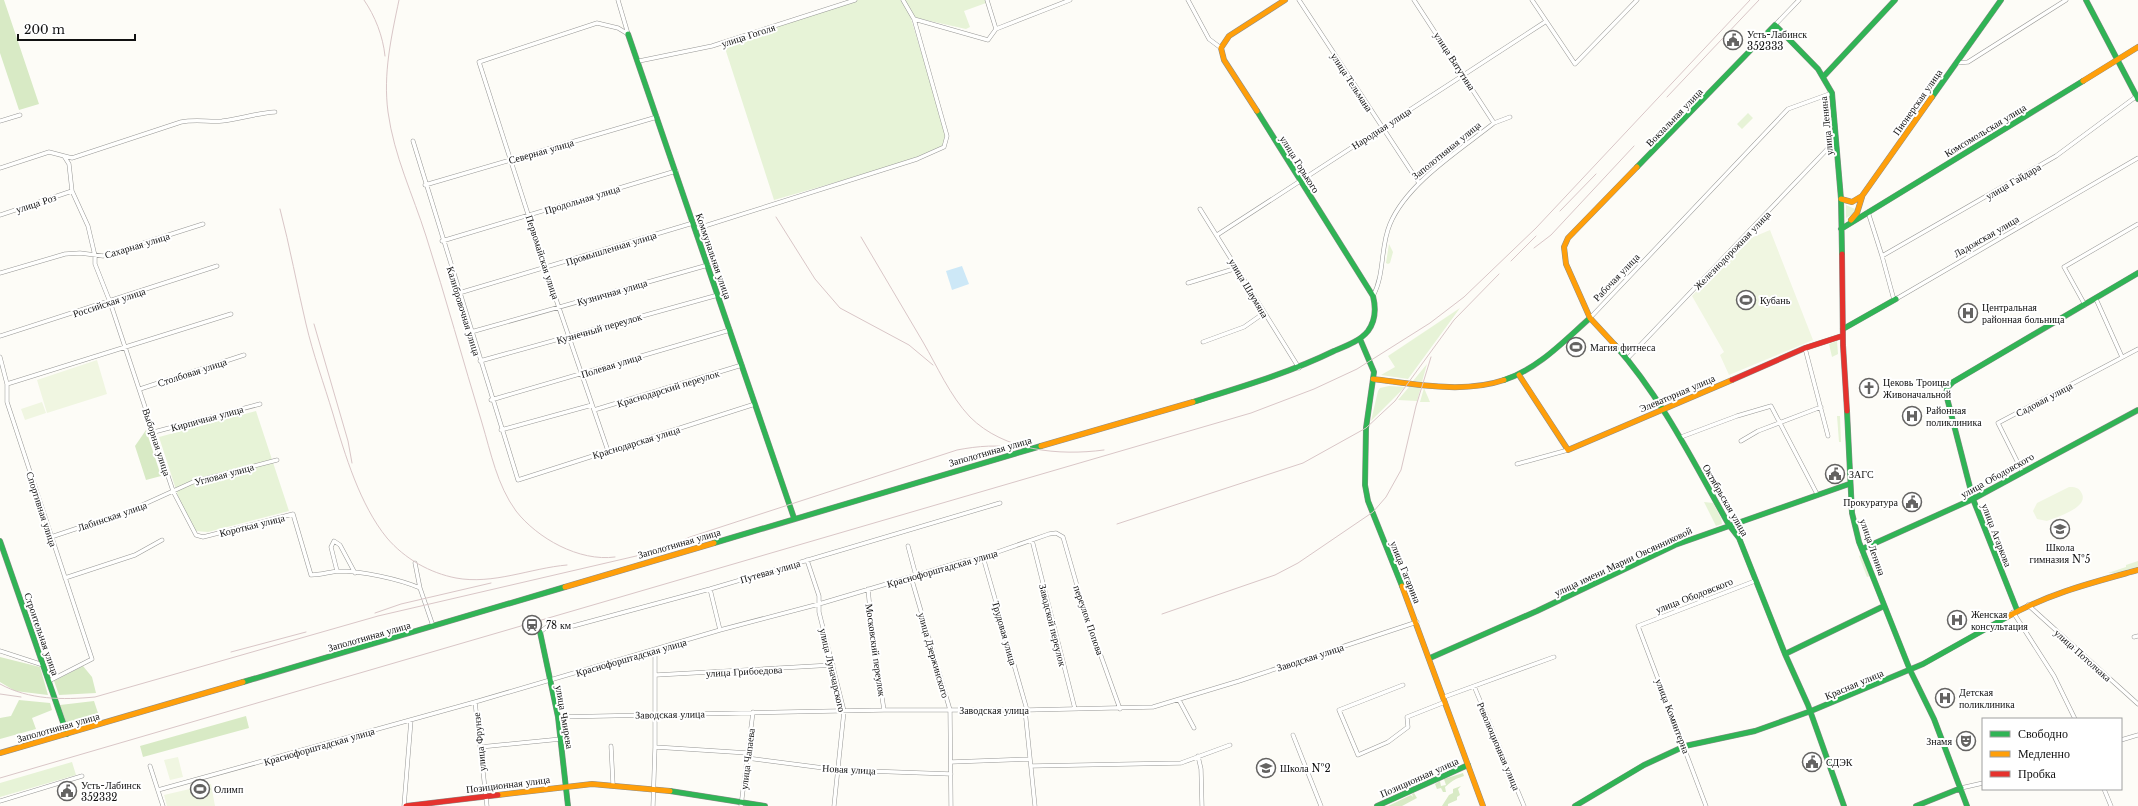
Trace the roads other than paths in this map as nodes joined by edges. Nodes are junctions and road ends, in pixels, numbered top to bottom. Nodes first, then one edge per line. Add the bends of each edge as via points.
1 (618, 0) edge
2 (855, 0) edge
3 (903, 0) edge
4 (987, 0) edge
5 (1070, 0) edge
6 (1188, 0) edge
7 (1285, 0) edge
8 (1299, 0) edge
9 (1414, 0) edge
10 (1532, 0) edge
11 (1637, 0) edge
12 (1799, 0) edge
13 (1895, 0) edge
14 (2001, 0) edge
15 (2066, 0) edge
16 (2086, 0) edge
17 (914, 19) junction
18 (1546, 22) junction
19 (1775, 25) junction
20 (996, 29) junction
21 (628, 34) junction
22 (1221, 48) junction
23 (2138, 48) edge
24 (2118, 59) junction
25 (639, 61) junction
26 (1955, 63) junction
27 (1464, 75) junction
28 (1824, 76) junction
29 (1832, 93) junction
30 (2137, 98) edge
31 (275, 112) dead end
32 (20, 115) dead end
33 (657, 117) junction
34 (1510, 117) dead end
35 (0, 122) edge
36 (1494, 123) junction
37 (1381, 127) junction
38 (1836, 140) junction
39 (413, 141) dead end
40 (64, 156) junction
41 (72, 158) junction
42 (2138, 158) edge
43 (510, 160) junction
44 (69, 164) junction
45 (0, 168) edge
46 (676, 171) junction
47 (1300, 182) junction
48 (1419, 183) junction
49 (425, 185) junction
50 (72, 191) junction
51 (1862, 196) junction
52 (1840, 199) junction
53 (1852, 202) junction
54 (1859, 207) junction
55 (1200, 209) dead end
56 (1869, 212) junction
57 (0, 215) edge
58 (529, 215) junction
59 (693, 223) junction
60 (1848, 223) junction
61 (203, 224) dead end
62 (2138, 224) edge
63 (695, 229) junction
64 (1841, 229) junction
65 (1217, 235) junction
66 (442, 240) junction
67 (1564, 247) joint
68 (95, 256) junction
69 (1882, 256) junction
70 (708, 265) junction
71 (217, 266) dead end
72 (545, 267) junction
73 (1237, 268) junction
74 (0, 273) edge
75 (2138, 273) edge
76 (1188, 283) dead end
77 (459, 293) junction
78 (718, 295) junction
79 (1373, 296) junction
80 (1895, 299) junction
81 (2096, 299) junction
82 (110, 302) junction
83 (2085, 305) junction
84 (560, 307) junction
85 (1264, 313) junction
86 (232, 314) dead end
87 (1590, 318) junction
88 (1843, 329) junction
89 (730, 330) junction
90 (471, 332) junction
91 (0, 336) edge
92 (1842, 336) junction
93 (568, 337) junction
94 (1360, 338) junction
95 (1203, 342) dead end
96 (125, 346) junction
97 (1805, 348) junction
98 (2138, 349) edge
99 (244, 355) dead end
100 (0, 357) edge
101 (2122, 357) junction
102 (1627, 359) junction
103 (480, 361) junction
104 (742, 365) junction
105 (1299, 368) junction
106 (580, 374) junction
107 (1519, 375) junction
108 (1373, 379) junction
109 (7, 384) junction
110 (140, 389) junction
111 (492, 400) junction
112 (260, 404) dead end
113 (755, 404) junction
114 (592, 405) junction
115 (1821, 407) junction
116 (1663, 409) junction
117 (594, 410) junction
118 (2138, 410) edge
119 (1779, 423) junction
120 (501, 430) junction
121 (154, 432) junction
122 (1828, 436) dead end
123 (1681, 437) junction
124 (1741, 441) dead end
125 (1568, 450) junction
126 (608, 451) junction
127 (277, 460) dead end
128 (1517, 464) dead end
129 (2022, 471) junction
130 (518, 480) joint
131 (1850, 484) junction
132 (173, 491) junction
133 (1817, 494) junction
134 (1973, 499) junction
135 (1000, 502) dead end
136 (794, 518) junction
137 (1729, 525) junction
138 (1056, 533) joint
139 (196, 534) joint
140 (51, 537) junction
141 (162, 540) dead end
142 (1032, 540) junction
143 (0, 541) edge
144 (908, 546) dead end
145 (1862, 548) junction
146 (983, 557) junction
147 (807, 560) junction
148 (415, 562) dead end
149 (2138, 570) edge
150 (337, 571) junction
151 (355, 573) junction
152 (916, 576) junction
153 (911, 577) junction
154 (65, 578) junction
155 (1755, 581) junction
156 (420, 588) junction
157 (710, 588) junction
158 (868, 589) junction
159 (819, 604) junction
160 (2028, 605) junction
161 (1884, 606) junction
162 (2015, 611) junction
163 (1417, 622) junction
164 (1638, 626) joint
165 (433, 627) junction
166 (720, 630) junction
167 (540, 632) joint
168 (655, 650) junction
169 (0, 652) edge
170 (1785, 654) junction
171 (1554, 657) dead end
172 (1430, 658) junction
173 (43, 665) junction
174 (833, 666) junction
175 (1910, 670) junction
176 (656, 675) junction
177 (549, 680) junction
178 (49, 681) junction
179 (1403, 685) dead end
180 (1474, 686) junction
181 (1444, 699) junction
182 (1179, 700) junction
183 (475, 702) junction
184 (2138, 704) edge
185 (1074, 709) junction
186 (1120, 709) junction
187 (884, 710) junction
188 (950, 710) junction
189 (1026, 710) junction
190 (844, 711) junction
191 (753, 712) junction
192 (1811, 712) junction
193 (656, 714) junction
194 (558, 717) junction
195 (2075, 718) edge
196 (411, 720) junction
197 (1194, 728) dead end
198 (67, 734) junction
199 (1293, 735) dead end
200 (2138, 735) edge
201 (561, 739) junction
202 (2122, 740) edge
203 (1230, 745) dead end
204 (611, 746) dead end
205 (1685, 746) junction
206 (480, 747) junction
207 (655, 748) junction
208 (0, 753) edge
209 (748, 753) junction
210 (1198, 756) junction
211 (748, 758) junction
212 (1030, 759) junction
213 (951, 762) junction
214 (1468, 765) junction
215 (150, 766) dead end
216 (1031, 766) junction
217 (839, 770) junction
218 (951, 774) junction
219 (82, 776) dead end
220 (1982, 783) edge
221 (613, 784) junction
222 (567, 786) junction
223 (654, 788) junction
224 (1960, 788) junction
225 (158, 790) junction
226 (2104, 790) edge
227 (485, 796) junction
228 (0, 801) edge
229 (741, 804) edge
230 (163, 806) edge
231 (405, 806) edge
232 (486, 806) edge
233 (568, 806) edge
234 (653, 806) edge
235 (765, 806) edge
236 (834, 806) edge
237 (951, 806) edge
238 (1035, 806) edge
239 (1202, 806) edge
240 (1321, 806) edge
241 (1376, 806) edge
242 (1483, 806) edge
243 (1524, 806) edge
244 (1575, 806) edge
245 (1706, 806) edge
246 (1844, 806) edge
247 (1916, 806) edge
248 (1967, 806) edge
249 (2111, 806) edge

1 - 21 street, Коммунальная улица
2 - 25 street, улица Гоголя via 712,46
3 - 17 street
4 - 20 street
5 - 20 street
6 - 22 street, улица Горького via 1209,39
7 - 22 street via 1229,36
8 - 37 street, улица Тельмана
9 - 27 street, улица Ватутина
10 - 18 street
11 - 18 street via 1575,64
12 - 19 street, Вокзальная улица
13 - 28 street
14 - 26 street, Пионерская улица
15 - 26 street via 1968,62
16 - 24 street
17 - 20 street via 988,40
17 - 63 street via 947,136 944,147 917,160 896,164
18 - 27 street, Народная улица
19 - 28 street, улица Ленина
19 - 67 street, Вокзальная улица via 1568,238
21 - 25 street, Коммунальная улица
21 - 43 street, Первомайская улица via 612,26 597,23 479,62
22 - 47 street, улица Горького via 1224,60
23 - 24 street, Комсомольская улица
24 - 30 street
24 - 56 street, Комсомольская улица
25 - 33 street, Коммунальная улица
26 - 51 street, Пионерская улица
27 - 36 street, улица Ватутина
27 - 37 street, Народная улица
28 - 29 street, улица Ленина
29 - 38 street, улица Ленина
29 - 87 street, Рабочая улица via 1788,109
30 - 69 street, улица Гайдара via 2056,156
31 - 41 street via 257,113 222,121 193,119
32 - 35 street
33 - 43 street, Северная улица
33 - 46 street, Коммунальная улица
34 - 36 street, Заполотняная улица
36 - 48 street, Заполотняная улица
37 - 47 street, Народная улица
37 - 48 street, улица Тельмана
38 - 52 street, улица Ленина
38 - 102 street, Железнодорожная улица
39 - 49 street, Калибровочная улица
40 - 41 street
40 - 44 street
40 - 45 street via 49,152
41 - 44 street
42 - 80 street, Ладожская улица
43 - 49 street, Северная улица
43 - 58 street, Первомайская улица
44 - 50 street, Выборная улица
46 - 58 street, Продольная улица
46 - 59 street, Коммунальная улица
47 - 65 street, Народная улица
47 - 79 street, улица Горького
48 - 79 street, Заполотняная улица via 1389,225 1379,284
49 - 66 street, Калибровочная улица
50 - 57 street, улица Роз
50 - 68 street, Выборная улица via 88,226
51 - 53 street, Пионерская улица
51 - 54 street
52 - 53 street
52 - 64 street, улица Ленина
53 - 54 street
54 - 56 street
54 - 60 street
55 - 65 street, улица Шаумяна
56 - 60 street, Комсомольская улица
56 - 69 street
58 - 66 street, Продольная улица
58 - 72 street, Первомайская улица
59 - 63 street, Коммунальная улица
59 - 72 street, Промышленная улица
60 - 64 street, Комсомольская улица
61 - 68 street, Сахарная улица via 103,256
62 - 83 street via 2064,267
63 - 70 street, Коммунальная улица
64 - 88 street, улица Ленина
65 - 73 street, улица Шаумяна
66 - 77 street, Калибровочная улица
67 - 87 street, Октябрьская улица via 1566,264
68 - 74 street, Сахарная улица via 65,254
68 - 82 street, Выборная улица via 95,264
69 - 80 street
70 - 78 street, Коммунальная улица
70 - 84 street, Кузничная улица
71 - 82 street, Российская улица
72 - 77 street, Промышленная улица
72 - 84 street, Первомайская улица
73 - 76 street
73 - 85 street, улица Шаумяна
75 - 81 street
77 - 90 street, Калибровочная улица
78 - 89 street, Коммунальная улица
78 - 93 street, Кузнечный переулок
79 - 94 street, улица Горького via 1375,319 1368,332
80 - 88 street, Ладожская улица
81 - 83 street
81 - 101 street
82 - 91 street, Российская улица
82 - 96 street, Выборная улица
83 - 134 street, улица Агаркова via 1953,382 1947,388 1946,394
84 - 90 street, Кузничная улица
84 - 93 street, Первомайская улица
85 - 95 street via 1244,327
85 - 105 street, улица Шаумяна
86 - 96 street
87 - 102 street, Октябрьская улица
87 - 107 street, Рабочая улица via 1550,353
88 - 92 street, улица Ленина
89 - 104 street, Коммунальная улица
89 - 106 street, Полевая улица
90 - 103 street, Калибровочная улица
92 - 97 street, Элеваторная улица
92 - 131 street, улица Ленина
93 - 103 street, Кузнечный переулок
93 - 106 street, Первомайская улица
94 - 105 street, Заполотняная улица
94 - 108 street, улица Гагарина via 1374,372
96 - 109 street
96 - 110 street, Выборная улица
97 - 115 street
97 - 116 street, Элеваторная улица
98 - 101 street, Садовая улица
99 - 110 street, Столбовая улица
100 - 109 street, Спортивная улица
101 - 129 street, Садовая улица via 1998,423
102 - 116 street, Октябрьская улица
103 - 111 street, Калибровочная улица
104 - 113 street, Коммунальная улица
104 - 117 street, Краснодарский переулок
105 - 136 street, Заполотняная улица via 1249,385
106 - 111 street, Полевая улица
106 - 114 street, Первомайская улица
107 - 108 street, Рабочая улица via 1486,386 1435,386
107 - 125 street
108 - 163 street, улица Гагарина via 1366,428 1365,486 1368,501
109 - 140 street, Спортивная улица via 7,402
110 - 121 street, Выборная улица
111 - 120 street, Калибровочная улица
112 - 121 street, Кирпичная улица
113 - 126 street, Краснодарская улица
113 - 136 street, Коммунальная улица
114 - 117 street, Первомайская улица
114 - 120 street
115 - 119 street
115 - 122 street
116 - 123 street, Октябрьская улица
116 - 125 street, Элеваторная улица
117 - 126 street, Первомайская улица
118 - 129 street, улица Ободовского
119 - 123 street via 1771,406
119 - 124 street
119 - 133 street
120 - 130 street, Калибровочная улица
121 - 132 street, Выборная улица
123 - 137 street, Октябрьская улица
125 - 128 street, Элеваторная улица
126 - 130 street, Краснодарская улица
127 - 132 street, Угловая улица via 193,482
129 - 134 street, улица Ободовского
131 - 133 street, улица имени Марии Овсянниковой
131 - 145 street, улица Ленина via 1852,512
132 - 139 street, Выборная улица
132 - 140 street, Лабинская улица via 129,511
133 - 137 street, улица имени Марии Овсянниковой
134 - 145 street, улица Ободовского
134 - 162 street, улица Агаркова
135 - 147 street, Путевая улица
136 - 165 street, Заполотняная улица via 545,591
137 - 155 street, Октябрьская улица via 1739,538
137 - 172 street, улица имени Марии Овсянниковой via 1675,545 1537,611
138 - 142 street, Краснофорштадская улица
138 - 186 street, переулок Попова via 1062,537 1082,603
139 - 150 street, Короткая улица via 203,537 293,514 311,575
140 - 154 street, Спортивная улица
141 - 154 street via 135,555
142 - 146 street, Краснофорштадская улица
142 - 185 street, Заводской переулок
143 - 173 street, Строительная улица
144 - 152 street
145 - 161 street, улица Ленина
146 - 152 street, Краснофорштадская улица
146 - 189 street, Трудовая улица
147 - 157 street, Путевая улица
147 - 159 street, улица Луначарского via 819,596
148 - 156 street
149 - 160 street, Красная улица via 2061,591
150 - 151 street
150 - 151 street via 331,547 334,541 340,546
151 - 156 street via 409,583
152 - 153 street, Краснофорштадская улица
153 - 158 street, Краснофорштадская улица
153 - 188 street, улица Дзержинского
154 - 178 street, Спортивная улица via 92,658
155 - 164 street, улица Ободовского
155 - 170 street, Октябрьская улица
156 - 165 street
157 - 166 street
157 - 167 street, Путевая улица via 573,626 548,626
158 - 159 street, Краснофорштадская улица
158 - 187 street, Московский переулок
159 - 166 street, Краснофорштадская улица
159 - 174 street, улица Луначарского
160 - 162 street, Красная улица
160 - 184 street, улица Потолчака
161 - 170 street
161 - 175 street, улица Ленина
162 - 175 street, Красная улица
162 - 195 street, улица Агаркова via 2054,676
163 - 172 street, улица Гагарина
163 - 182 street, Заводская улица
164 - 205 street, улица Коминтерна
165 - 198 street, Заполотняная улица
166 - 168 street, Краснофорштадская улица
167 - 177 street, улица Чмирева
168 - 176 street
168 - 177 street, Краснофорштадская улица
169 - 173 street
170 - 192 street, Октябрьская улица
171 - 180 street
172 - 181 street, улица Гагарина
173 - 178 street, Строительная улица
174 - 176 street, улица Грибоедова
174 - 190 street, улица Луначарского
175 - 192 street, Красная улица
175 - 224 street, улица Ленина via 1934,719
176 - 193 street
177 - 183 street, Краснофорштадская улица
177 - 194 street, улица Чмирева
178 - 198 street, Строительная улица
179 - 181 street via 1339,710 1358,755 1388,742 1408,727 1407,717
180 - 181 street
180 - 243 street, Революционная улица
181 - 214 street, улица Гагарина
182 - 186 street, Заводская улица via 1153,707
182 - 197 street
183 - 196 street, Краснофорштадская улица
183 - 206 street, улица Фрунзе
185 - 186 street, Заводская улица
185 - 189 street, Заводская улица
187 - 188 street, Заводская улица
187 - 190 street, Заводская улица
188 - 189 street, Заводская улица
188 - 213 street, улица Дзержинского
189 - 212 street, Трудовая улица
190 - 191 street, Заводская улица
190 - 217 street, улица Луначарского
191 - 193 street, Заводская улица
191 - 209 street, улица Чапаева
192 - 205 street, Красная улица via 1755,731
192 - 246 street, Октябрьская улица
193 - 194 street, Заводская улица
193 - 207 street
194 - 201 street, улица Чмирева
196 - 225 street, Краснофорштадская улица
196 - 231 street
198 - 208 street, Заполотняная улица
199 - 240 street
200 - 202 street
201 - 206 street
201 - 222 street, улица Чмирева
203 - 210 street
204 - 221 street
205 - 244 street, Красная улица via 1644,765
205 - 245 street, улица Коминтерна
206 - 227 street, улица Фрунзе
207 - 209 street
207 - 223 street
209 - 211 street, улица Чапаева
210 - 216 street via 1181,763
210 - 239 street
211 - 217 street, Новая улица
211 - 229 street, улица Чапаева
212 - 213 street
212 - 216 street, Трудовая улица
213 - 218 street, улица Дзержинского
214 - 241 street, Позиционная улица
214 - 242 street, улица Гагарина
215 - 225 street
216 - 238 street, Трудовая улица
217 - 218 street, Новая улица
217 - 236 street, улица Луначарского
218 - 237 street, улица Дзержинского
219 - 228 street
220 - 224 street
221 - 222 street, Позиционная улица
221 - 223 street, Позиционная улица
222 - 227 street, Позиционная улица
222 - 233 street, улица Чмирева
223 - 229 street, Позиционная улица
223 - 234 street
224 - 247 street
224 - 248 street, улица Ленина
225 - 230 street
226 - 249 street
227 - 231 street, Позиционная улица
227 - 232 street, улица Фрунзе
229 - 235 street, Позиционная улица

